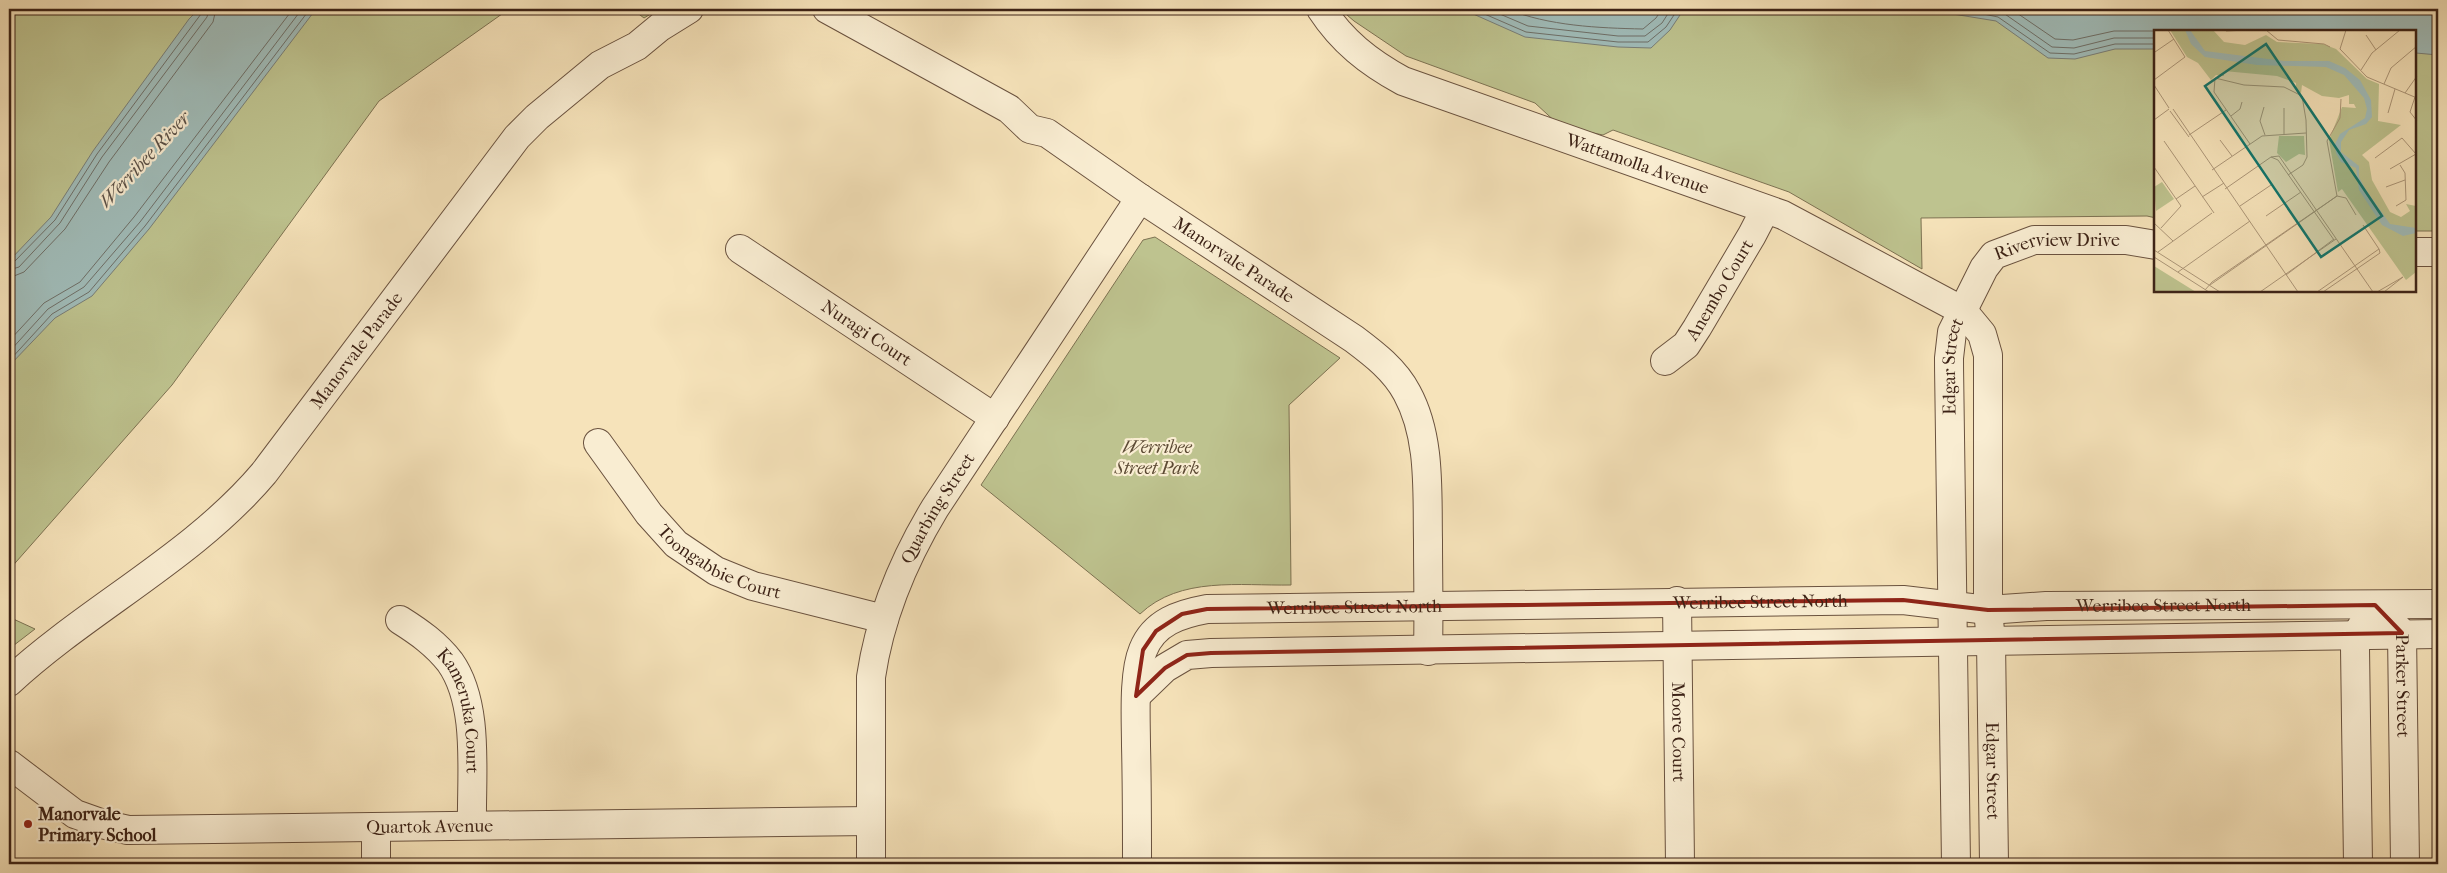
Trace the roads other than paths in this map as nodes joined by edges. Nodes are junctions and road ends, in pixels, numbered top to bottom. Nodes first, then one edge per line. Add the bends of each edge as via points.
1 (689, 9) edge
2 (1321, 9) edge
3 (845, 13) edge
4 (1140, 198) junction
5 (1765, 210) junction
6 (2154, 245) edge
7 (740, 248) dead end
8 (2417, 252) edge
9 (2438, 252) edge
10 (1963, 311) junction
11 (1665, 361) dead end
12 (995, 418) junction
13 (598, 442) dead end
14 (1677, 601) junction
15 (2375, 604) junction
16 (2438, 604) edge
17 (1430, 605) junction
18 (1951, 606) junction
19 (1988, 610) junction
20 (884, 619) junction
21 (400, 620) dead end
22 (2402, 633) junction
23 (2357, 634) junction
24 (2438, 634) edge
25 (1991, 641) junction
26 (1953, 642) junction
27 (1676, 647) junction
28 (1428, 651) junction
29 (9, 682) edge
30 (1136, 696) junction
31 (9, 764) edge
32 (871, 821) junction
33 (472, 824) junction
34 (376, 826) junction
35 (376, 864) edge
36 (871, 864) edge
37 (1137, 864) edge
38 (1680, 864) edge
39 (1956, 864) edge
40 (1994, 864) edge
41 (2358, 864) edge
42 (2405, 864) edge

1 - 29 street, Manorvale Parade via 632,49 600,65 536,117 517,137 264,473 235,506 36,657
2 - 5 street, Wattamolla Avenue via 1354,50 1403,81
3 - 4 street, Manorvale Parade via 1009,109 1030,129 1047,133
4 - 12 street, Quarbing Street
4 - 17 street, Manorvale Parade via 1354,339 1394,374 1407,393 1424,440
5 - 10 street, Wattamolla Avenue via 1783,215
5 - 11 street, Anembo Court via 1686,345
6 - 10 street, Riverview Drive via 2126,240 2034,240 2015,246 1994,255
7 - 12 street, Nuragi Court
8 - 9 street
10 - 18 street, Edgar Street via 1952,332 1949,358
10 - 19 street, Edgar Street via 1982,334 1988,356
12 - 20 street, Quarbing Street via 917,538 904,562
13 - 20 street, Toongabbie Court via 649,514 676,544 716,571 753,586
14 - 17 street, Werribee Street North
14 - 18 street, Werribee Street North via 1903,600
14 - 27 street, Moore Court
15 - 16 street, Werribee Street North
15 - 19 street, Werribee Street North via 2046,606
15 - 22 street, Parker Street
15 - 23 street
17 - 28 street, Manorvale Parade
17 - 30 street, Werribee Street North via 1207,609 1182,614 1168,620 1156,631 1143,650
18 - 19 street, Werribee Street North
18 - 26 street, Edgar Street
19 - 25 street, Edgar Street
20 - 32 street, Quarbing Street via 871,677
21 - 33 street, Kameruka Court via 436,646 450,663 464,691 471,724
22 - 23 street, Werribee Street North
22 - 24 street, Werribee Street North
22 - 42 street, Parker Street
23 - 25 street, Werribee Street North
23 - 41 street
25 - 26 street, Werribee Street North
25 - 40 street, Edgar Street
26 - 27 street, Werribee Street North
26 - 39 street, Edgar Street
27 - 28 street, Werribee Street North
27 - 38 street, Moore Court
28 - 30 street, Werribee Street North via 1187,655 1165,668
30 - 37 street, Werribee Street North
31 - 34 street, Quartok Avenue via 75,814 128,830
32 - 33 street, Quartok Avenue
32 - 36 street, Quarbing Street
33 - 34 street, Quartok Avenue
34 - 35 street

